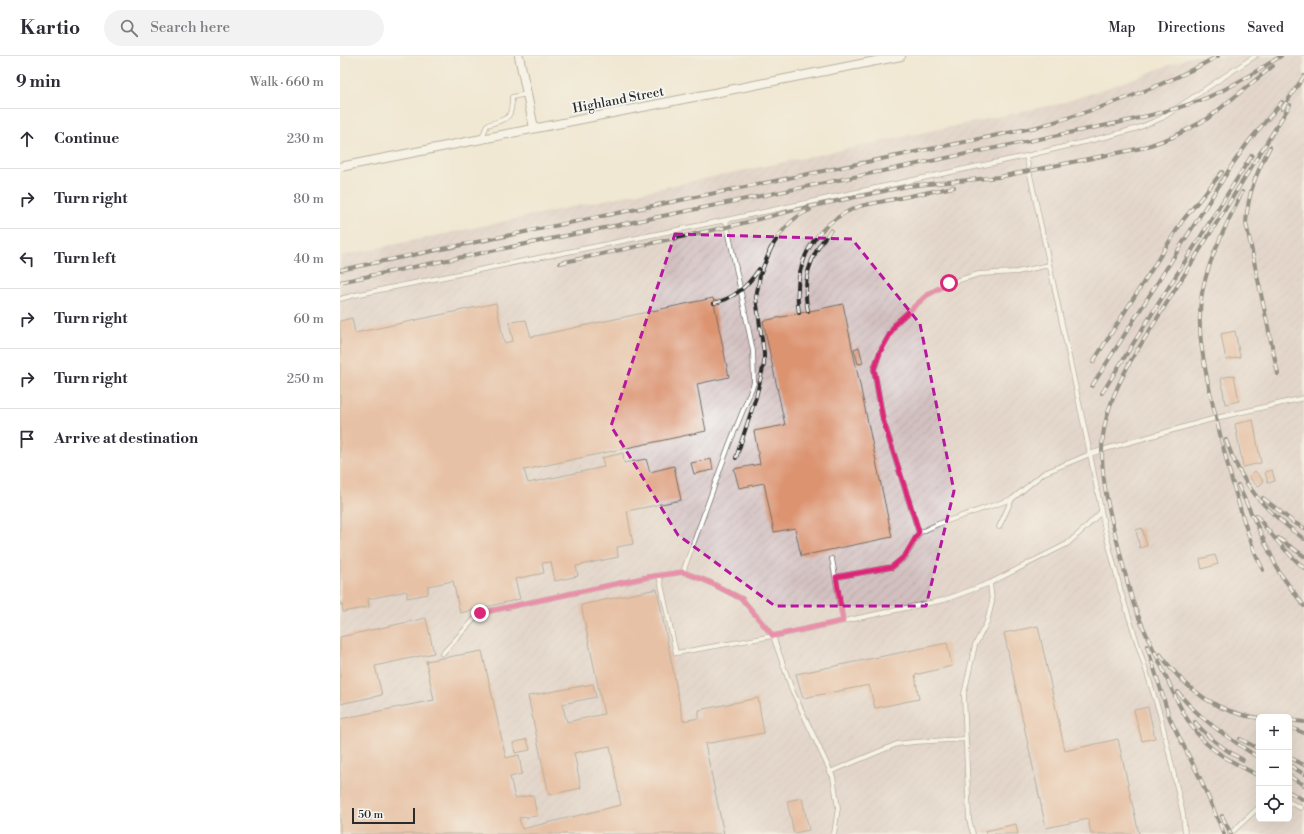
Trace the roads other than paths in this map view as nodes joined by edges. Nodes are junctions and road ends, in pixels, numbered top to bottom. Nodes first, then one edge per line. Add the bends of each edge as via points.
1 (519, 56) edge
2 (898, 56) edge
3 (1255, 56) edge
4 (527, 94) junction
5 (534, 128) junction
6 (482, 138) junction
7 (1026, 156) junction
8 (340, 167) edge
9 (726, 220) junction
10 (1049, 265) junction
11 (340, 299) edge
12 (1304, 398) edge
13 (1090, 454) junction
14 (1012, 499) junction
15 (1101, 512) junction
16 (999, 527) dead end
17 (919, 532) junction
18 (832, 559) dead end
19 (683, 572) junction
20 (659, 575) junction
21 (836, 577) junction
22 (990, 583) junction
23 (843, 621) junction
24 (773, 636) junction
25 (442, 654) dead end
26 (966, 740) junction
27 (830, 772) junction
28 (1292, 804) edge
29 (1300, 808) dead end
30 (1256, 810) edge
31 (834, 834) edge
32 (973, 834) edge
33 (1185, 834) edge
34 (1230, 834) edge

1 - 4 street
2 - 5 street, Highland Street
3 - 7 lane via 1162,118 1138,128
4 - 5 street
4 - 6 lane via 512,97 512,110 507,118 487,125
5 - 6 street, Highland Street
6 - 8 street, Highland Street
7 - 9 lane
7 - 10 lane
9 - 11 lane
9 - 19 lane via 753,351 754,383
10 - 13 lane
10 - 17 lane via 1016,272 979,274 949,283 927,295 896,323 880,352 874,369 883,420
12 - 13 lane via 1216,418
13 - 14 lane via 1044,473
13 - 15 lane
14 - 16 lane
14 - 17 lane
15 - 22 lane via 1067,544
15 - 33 lane via 1121,592 1160,714 1183,814
17 - 21 lane via 905,556 892,567
18 - 21 lane
19 - 20 lane
19 - 24 lane via 742,599
20 - 24 lane via 676,653
20 - 25 lane via 480,613
21 - 23 lane
22 - 23 lane via 944,600
22 - 26 lane via 992,602 975,645 964,694
23 - 24 lane
24 - 27 lane via 792,690
26 - 27 lane via 897,744
26 - 32 lane via 969,820
27 - 31 lane via 838,808
28 - 29 lane
30 - 34 lane

